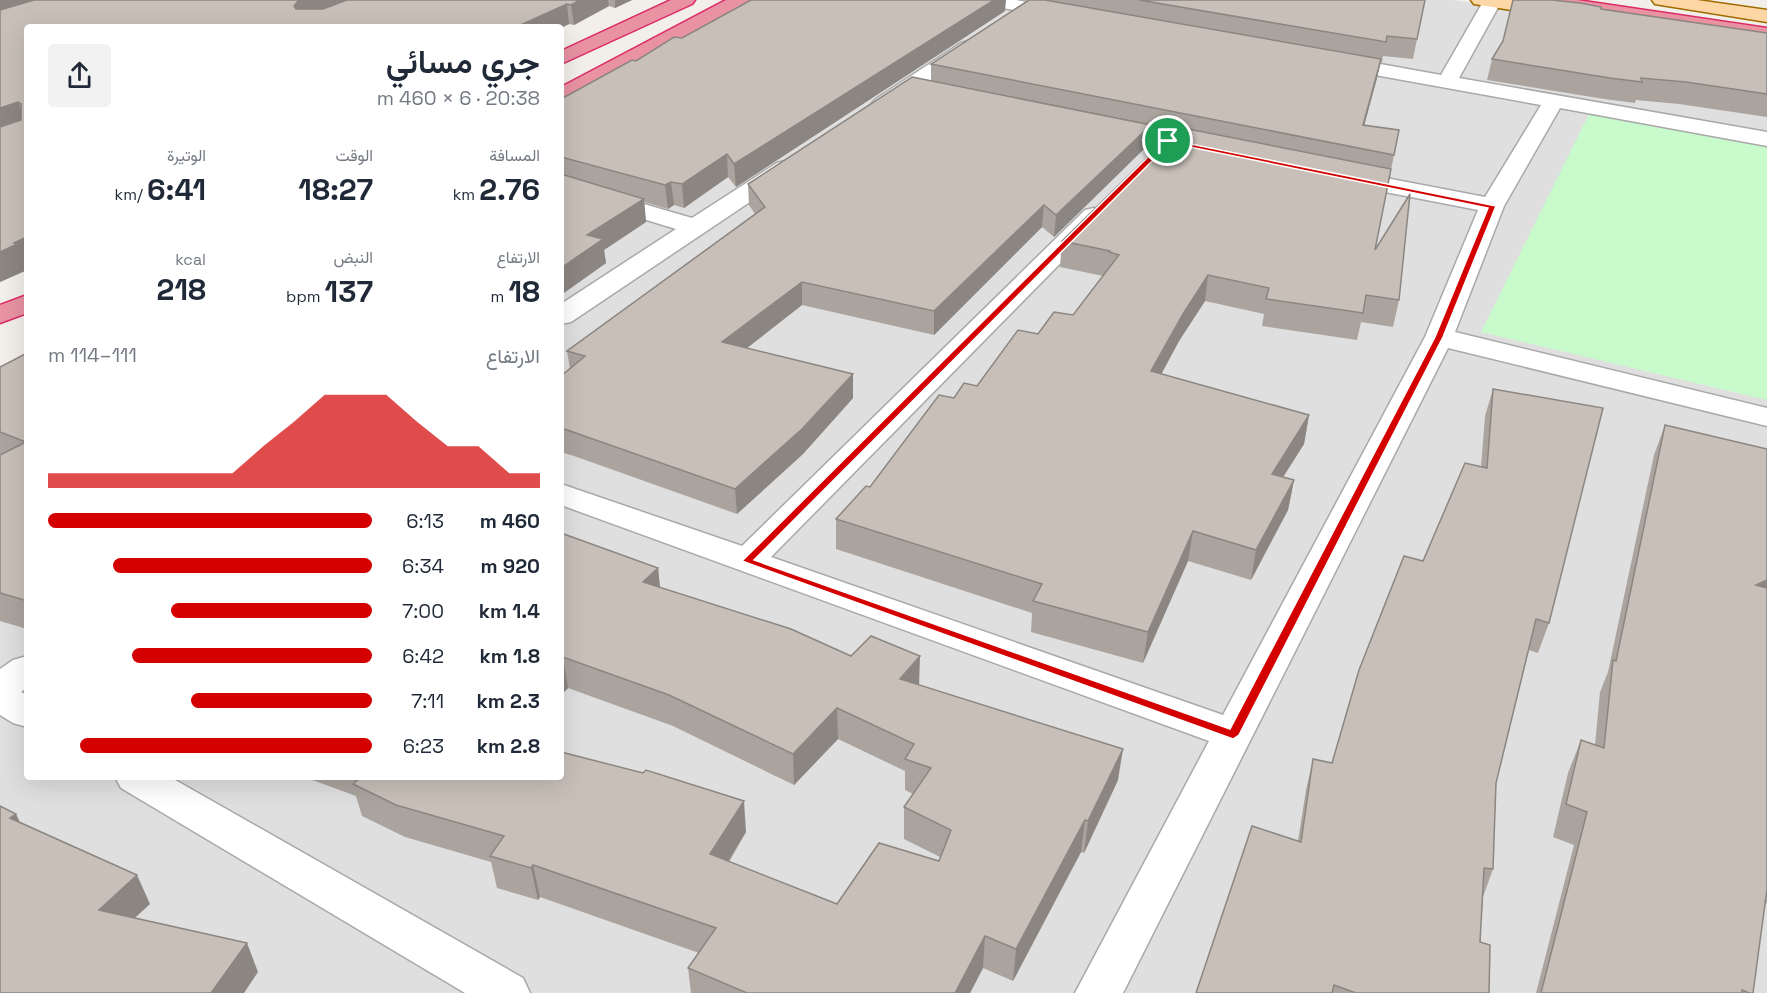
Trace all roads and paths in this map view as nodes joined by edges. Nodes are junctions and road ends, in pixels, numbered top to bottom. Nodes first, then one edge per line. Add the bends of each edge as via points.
1 (686, 0) edge
2 (740, 0) edge
3 (986, 0) edge
4 (1541, 0) edge
5 (1600, 0) edge
6 (1660, 0) edge
7 (1486, 1) edge
8 (1028, 8) junction
9 (1767, 16) edge
10 (1086, 18) edge
11 (1767, 24) edge
12 (1767, 34) edge
13 (1767, 46) edge
14 (564, 57) edge
15 (1319, 59) edge
16 (1447, 81) junction
17 (907, 87) junction
18 (564, 93) edge
19 (941, 94) edge
20 (1554, 100) junction
21 (868, 113) edge
22 (1088, 124) edge
23 (1767, 139) edge
24 (1168, 141) junction
25 (1226, 152) edge
26 (801, 157) edge
27 (1143, 166) edge
28 (1318, 171) edge
29 (564, 188) edge
30 (1109, 200) edge
31 (1492, 206) junction
32 (696, 227) junction
33 (24, 304) edge
34 (564, 314) edge
35 (0, 315) edge
36 (1439, 337) junction
37 (1767, 417) edge
38 (564, 495) edge
39 (747, 561) junction
40 (24, 671) edge
41 (0, 687) edge
42 (0, 697) edge
43 (24, 711) edge
44 (1233, 735) junction
45 (141, 780) edge
46 (506, 993) edge
47 (1099, 993) edge

1 - 14 highway
2 - 18 highway
3 - 8 street
4 - 12 highway
5 - 11 highway
6 - 9 main road
7 - 13 main road
7 - 16 street
8 - 10 street
8 - 17 street
15 - 16 street
16 - 20 street
17 - 19 street
17 - 21 street
20 - 23 street
20 - 31 street
22 - 24 street
24 - 25 street
24 - 27 street
26 - 32 street
28 - 31 street
29 - 32 street
30 - 39 street
31 - 36 street
32 - 34 street
33 - 35 highway
36 - 37 street
36 - 44 street
38 - 39 street
39 - 44 street
40 - 41 street
42 - 43 street
44 - 47 street
45 - 46 street

